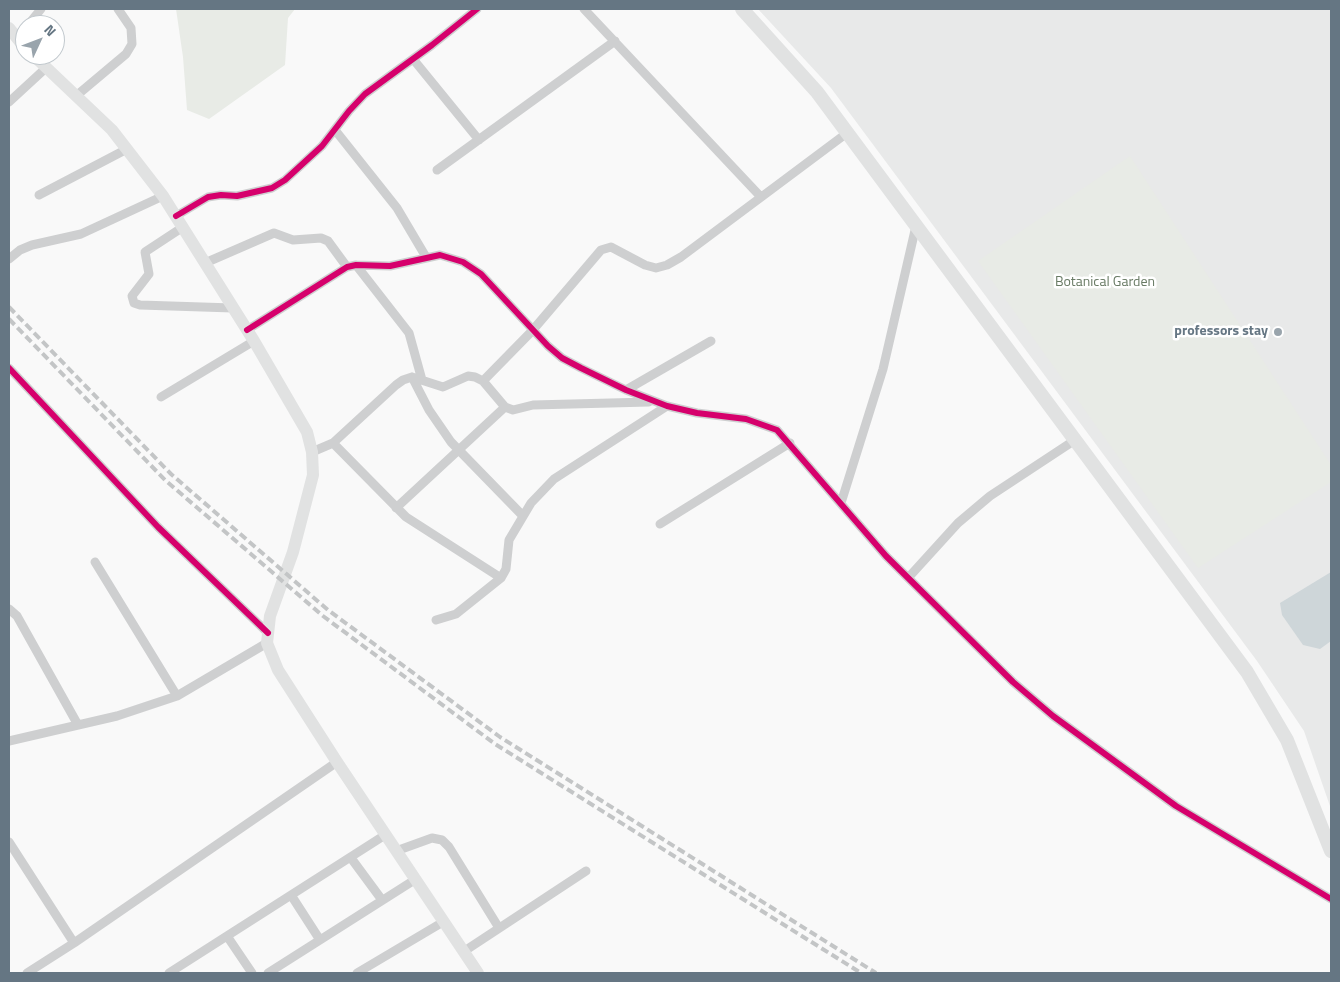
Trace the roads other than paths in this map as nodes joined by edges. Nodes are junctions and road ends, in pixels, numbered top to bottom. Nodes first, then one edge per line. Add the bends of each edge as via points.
1 (118, 9) edge
2 (477, 9) edge
3 (584, 9) edge
4 (742, 9) edge
5 (614, 42) junction
6 (413, 59) junction
7 (45, 65) edge
8 (47, 67) junction
9 (76, 96) junction
10 (9, 102) edge
11 (335, 130) junction
12 (847, 133) junction
13 (479, 140) junction
14 (127, 149) junction
15 (437, 170) dead end
16 (39, 194) dead end
17 (163, 196) junction
18 (760, 196) junction
19 (179, 222) junction
20 (916, 226) junction
21 (426, 256) junction
22 (9, 258) edge
23 (205, 264) junction
24 (351, 266) junction
25 (233, 308) junction
26 (247, 330) junction
27 (532, 331) junction
28 (254, 341) junction
29 (711, 341) dead end
30 (9, 368) edge
31 (412, 377) junction
32 (422, 380) junction
33 (483, 381) junction
34 (626, 390) junction
35 (161, 397) dead end
36 (654, 402) junction
37 (667, 406) junction
38 (505, 408) junction
39 (1075, 440) junction
40 (333, 443) junction
41 (790, 443) junction
42 (458, 450) junction
43 (312, 452) junction
44 (841, 503) junction
45 (396, 508) junction
46 (523, 516) junction
47 (660, 524) dead end
48 (95, 562) dead end
49 (501, 578) junction
50 (908, 578) junction
51 (9, 609) edge
52 (436, 620) dead end
53 (268, 638) junction
54 (177, 696) junction
55 (78, 725) junction
56 (9, 741) edge
57 (337, 762) junction
58 (385, 835) junction
59 (9, 842) edge
60 (396, 851) junction
61 (1331, 851) edge
62 (351, 858) junction
63 (586, 871) dead end
64 (416, 879) junction
65 (291, 896) junction
66 (1331, 899) edge
67 (382, 900) junction
68 (443, 922) junction
69 (499, 928) junction
70 (227, 936) junction
71 (320, 940) junction
72 (74, 943) junction
73 (463, 952) junction
74 (27, 973) edge
75 (169, 973) edge
76 (252, 973) edge
77 (268, 973) edge
78 (357, 973) edge
79 (478, 973) edge

1 - 9 street via 131,28 132,44 126,54
2 - 6 street
3 - 5 street
4 - 12 main road via 817,92
5 - 13 street
5 - 18 street
6 - 11 street via 365,94
6 - 13 street
7 - 8 main road
8 - 9 main road
8 - 10 street
9 - 14 main road
11 - 19 street via 305,164 272,188 237,196 208,197
11 - 21 street via 397,208
12 - 18 street
12 - 20 main road
13 - 15 street
14 - 16 street
14 - 17 main road
17 - 19 main road
17 - 22 street via 81,234 32,246
18 - 27 street via 667,265 656,268 611,248 601,250
19 - 23 main road
19 - 25 street via 145,252 149,274 132,296 134,303
20 - 39 main road
20 - 44 street via 883,369
21 - 24 street via 390,266
21 - 27 street via 440,254 452,257 481,274
23 - 24 street via 274,233 293,240 321,238 328,241
23 - 25 main road
24 - 26 street
24 - 32 street via 409,333
25 - 26 main road
26 - 28 main road
27 - 33 street
27 - 34 street via 562,358
28 - 35 street
28 - 43 main road via 307,432
29 - 34 street
30 - 53 street via 164,534
31 - 32 street
31 - 40 street via 396,385
31 - 42 street via 429,410
32 - 33 street via 443,387 468,376
33 - 38 street
34 - 36 street
36 - 37 street
36 - 38 street
37 - 41 street via 762,423 777,430
37 - 46 street via 554,479
38 - 42 street
39 - 50 street via 990,496 958,523
39 - 61 main road via 1247,672 1287,740
40 - 43 street
40 - 45 street
41 - 44 street
41 - 47 street
42 - 45 street
42 - 46 street
43 - 53 main road via 313,475 293,552 270,616
44 - 50 street
45 - 49 street via 422,529
46 - 49 street via 509,540 506,569
48 - 54 street
49 - 52 street via 465,608
50 - 66 street via 1013,682 1073,732 1176,806
51 - 55 street via 17,616
53 - 54 street
53 - 57 main road via 278,670
54 - 55 street
55 - 56 street
57 - 58 main road
57 - 72 street
58 - 60 main road
58 - 62 street
59 - 72 street
60 - 64 main road
60 - 69 street via 432,838 442,840
62 - 65 street
62 - 67 street
63 - 69 street
64 - 67 street
64 - 68 main road
65 - 70 street
65 - 71 street
67 - 71 street
68 - 73 main road
68 - 78 street
69 - 73 street
70 - 75 street
70 - 76 street
71 - 77 street
72 - 74 street
73 - 79 main road

